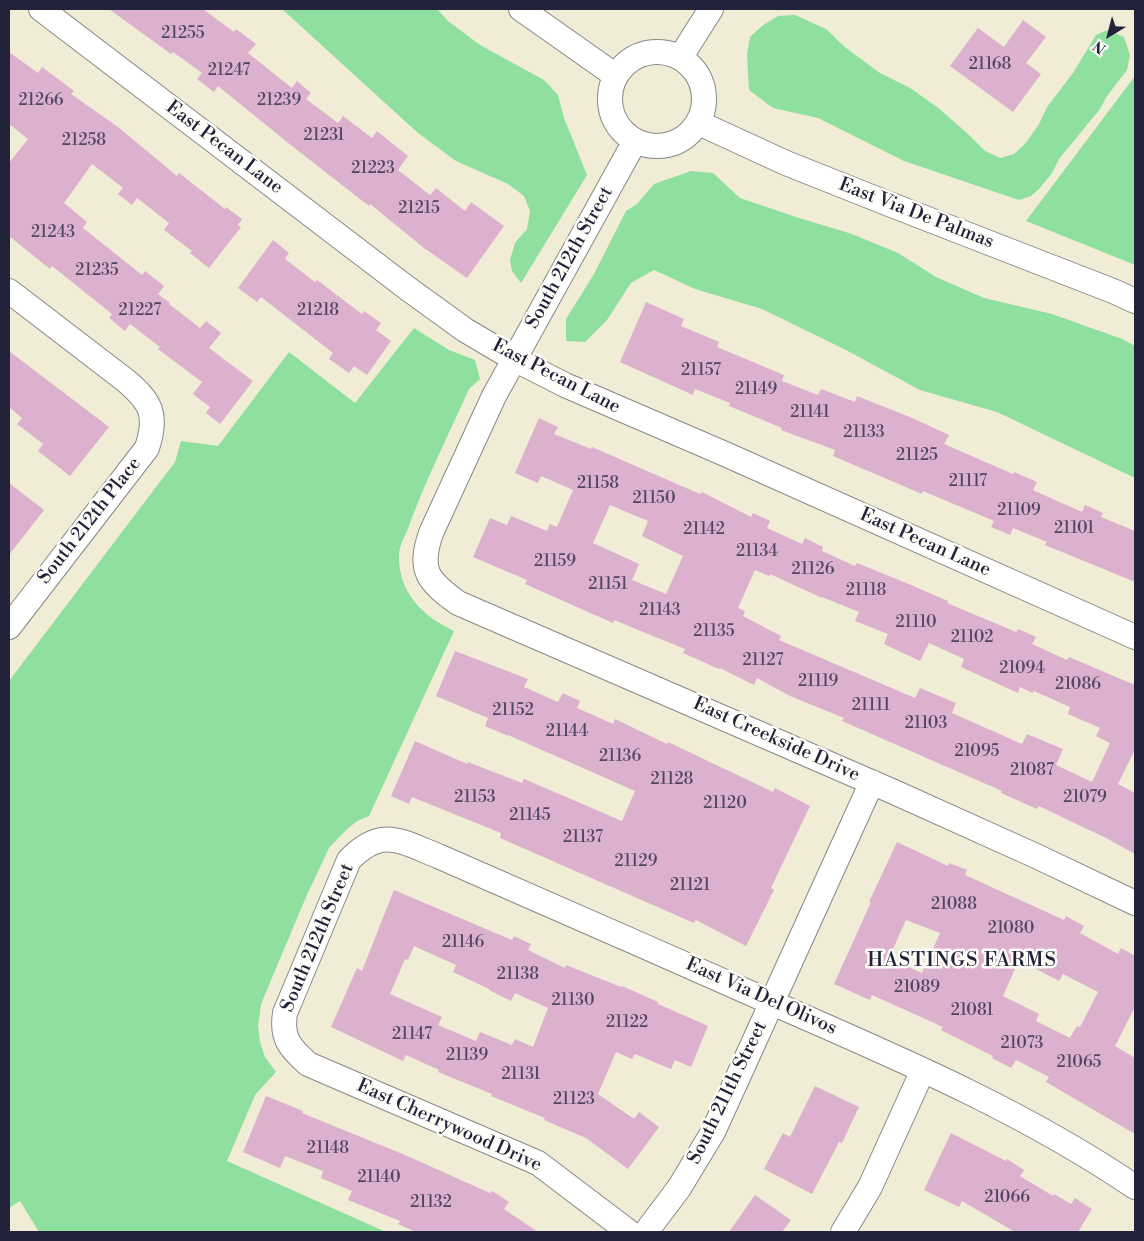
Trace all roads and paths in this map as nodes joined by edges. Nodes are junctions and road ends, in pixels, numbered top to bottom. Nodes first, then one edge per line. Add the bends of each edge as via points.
1 (41, 9) edge
2 (521, 9) edge
3 (710, 9) edge
4 (680, 58) junction
5 (616, 76) junction
6 (699, 123) junction
7 (635, 141) junction
8 (9, 291) edge
9 (1135, 301) edge
10 (514, 359) junction
11 (426, 568) joint
12 (16, 601) edge
13 (9, 627) edge
14 (1135, 637) edge
15 (872, 782) junction
16 (373, 841) joint
17 (1135, 903) edge
18 (771, 1002) junction
19 (288, 1044) joint
20 (923, 1070) junction
21 (1135, 1187) edge
22 (629, 1232) edge
23 (646, 1232) edge
24 (843, 1232) edge

1 - 10 street, East Pecan Lane via 407,288 465,330
2 - 5 street
3 - 4 street
4 - 5 street via 652,52 637,57
4 - 6 street via 698,76 703,87 705,99
5 - 7 street via 610,105 614,119
6 - 7 street via 677,143 648,146
6 - 9 street, East Via De Palmas via 786,163
7 - 10 street, South 212th Street
8 - 12 street, South 212th Place via 142,394 150,408 153,430 147,448
10 - 11 street, South 212th Street via 431,533 425,551
10 - 14 street, East Pecan Lane via 565,385
11 - 15 street, East Creekside Drive via 437,588 458,603
12 - 13 street, South 212th Place
15 - 17 street, East Creekside Drive
15 - 18 street, South 211th Street
16 - 18 street, East Via Del Olivos via 398,840 430,852
16 - 19 street, South 212th Street via 349,860 285,1013 283,1025
18 - 20 street, East Via Del Olivos
18 - 23 street, South 211th Street via 713,1132 679,1188
19 - 22 street, East Cherrywood Drive via 308,1064 538,1163
20 - 21 street, East Via Del Olivos via 1078,1150
20 - 24 street via 870,1187

